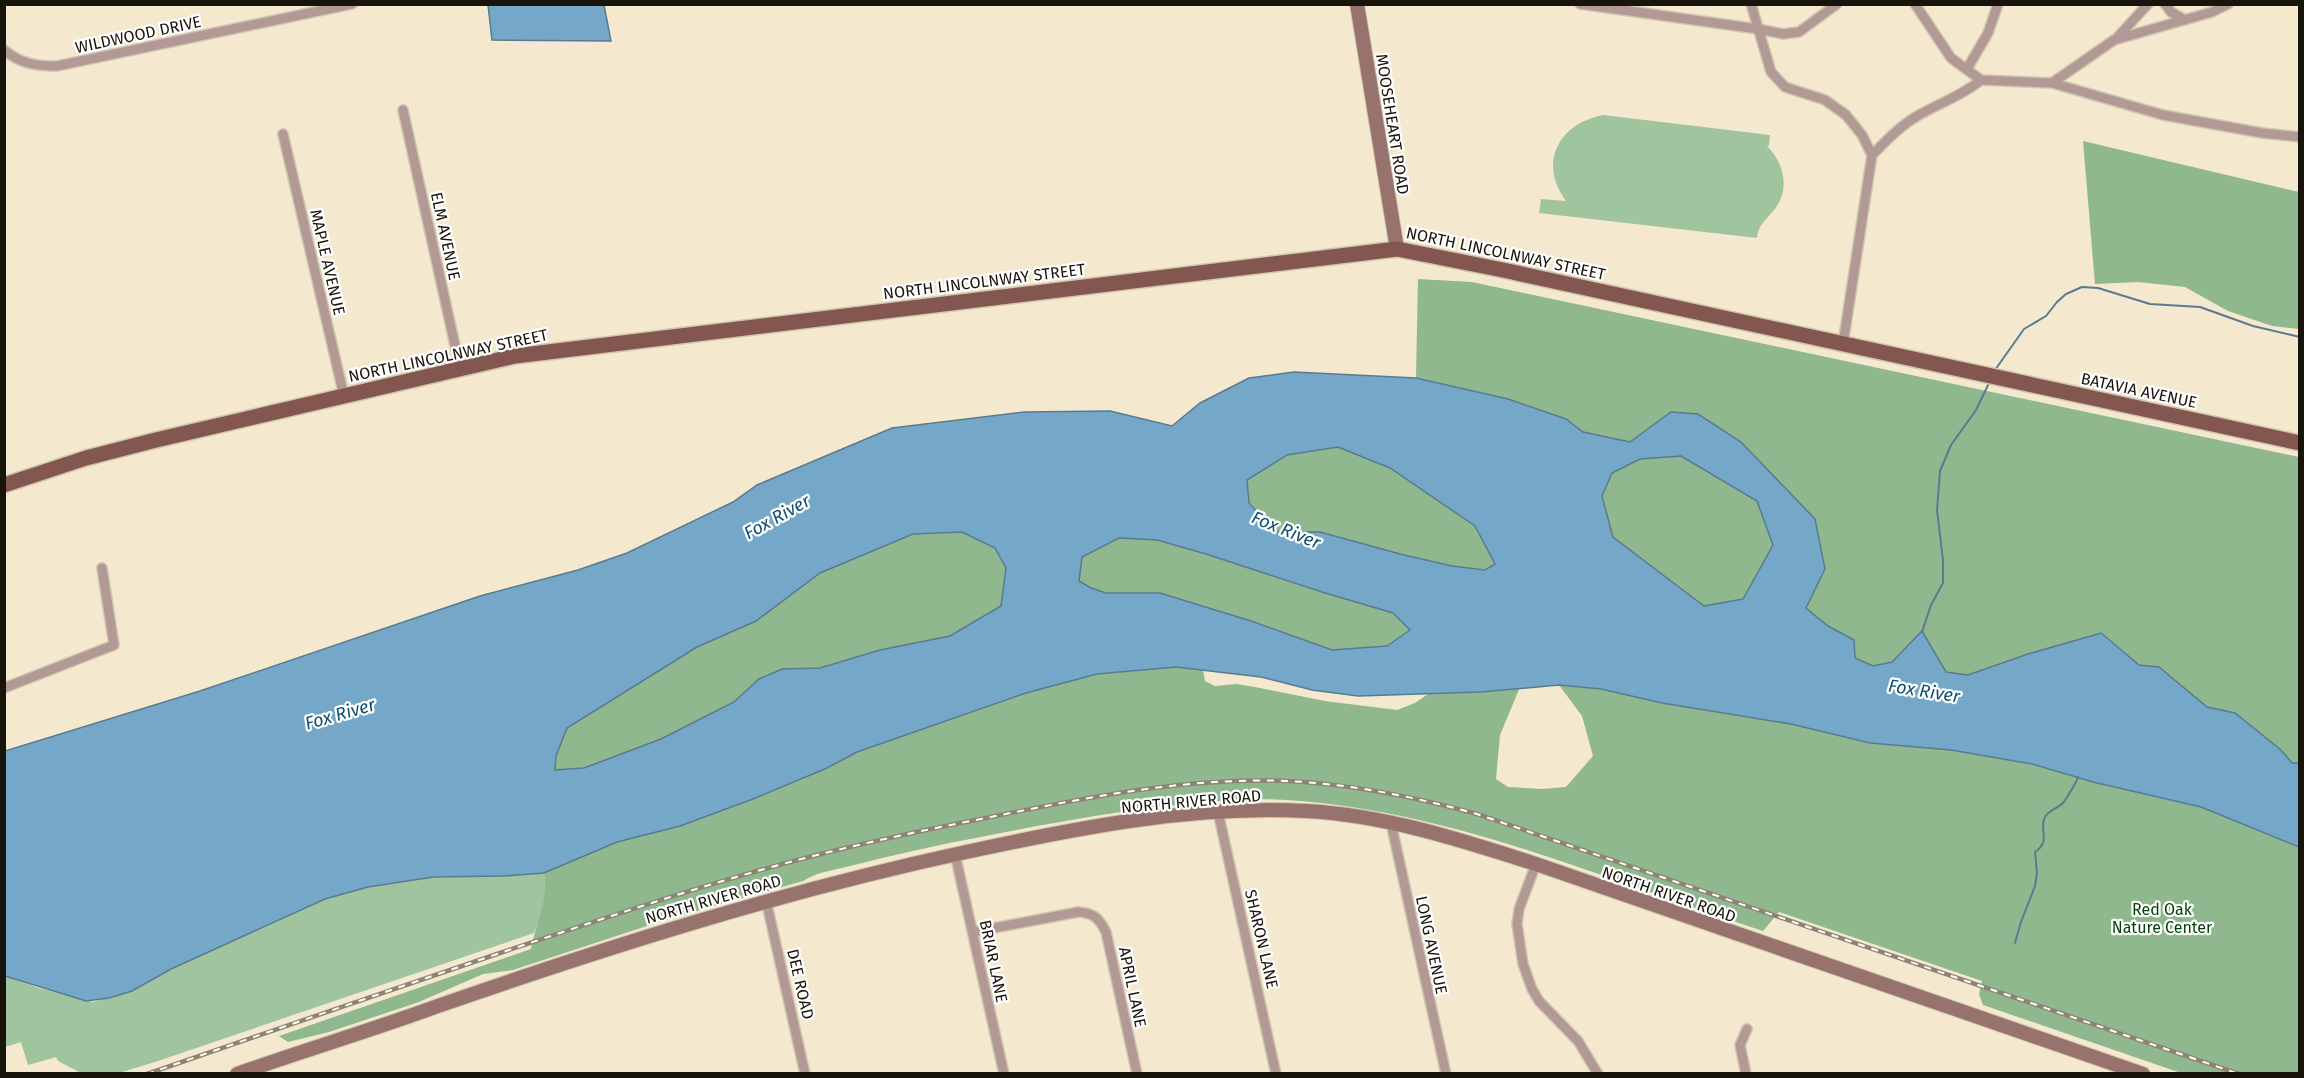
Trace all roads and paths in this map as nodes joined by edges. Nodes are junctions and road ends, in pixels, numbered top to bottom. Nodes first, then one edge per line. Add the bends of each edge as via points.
1 (352, 4) edge
2 (1356, 4) edge
3 (1580, 4) edge
4 (1751, 4) edge
5 (1837, 4) edge
6 (1915, 4) edge
7 (1998, 4) edge
8 (2148, 4) edge
9 (2165, 4) edge
10 (2228, 4) edge
11 (2185, 20) junction
12 (1758, 29) junction
13 (2114, 40) junction
14 (4, 50) edge
15 (1967, 69) junction
16 (1982, 80) junction
17 (2052, 83) junction
18 (403, 110) dead end
19 (283, 134) dead end
20 (2300, 137) edge
21 (1872, 155) junction
22 (1396, 249) junction
23 (1843, 344) junction
24 (460, 368) junction
25 (1971, 371) joint
26 (344, 396) junction
27 (2300, 443) edge
28 (4, 485) edge
29 (102, 568) dead end
30 (4, 688) edge
31 (1218, 812) junction
32 (1391, 823) junction
33 (955, 854) junction
34 (1536, 864) junction
35 (766, 900) junction
36 (973, 933) junction
37 (1747, 1029) dead end
38 (237, 1074) edge
39 (805, 1074) edge
40 (1004, 1074) edge
41 (1137, 1074) edge
42 (1276, 1074) edge
43 (1446, 1074) edge
44 (1598, 1074) edge
45 (1746, 1074) edge
46 (2143, 1074) edge

1 - 14 street, WILDWOOD DRIVE via 57,66 23,63
2 - 22 main road, MOOSEHEART ROAD
3 - 12 street
4 - 12 street
5 - 12 street via 1799,32 1783,34
6 - 15 street via 1951,58
7 - 15 street via 1988,33
8 - 13 street
9 - 11 street
10 - 11 street
11 - 13 street
12 - 21 street via 1771,72 1785,87 1825,100 1846,115
13 - 17 street
15 - 16 street
16 - 17 street
16 - 21 street via 1918,115
17 - 20 street via 2163,115
18 - 24 street, ELM AVENUE
19 - 26 street, MAPLE AVENUE
21 - 23 street
22 - 23 main road, NORTH LINCOLNWAY STREET
22 - 24 main road, NORTH LINCOLNWAY STREET via 570,348
23 - 25 main road, NORTH LINCOLNWAY STREET
24 - 26 main road, NORTH LINCOLNWAY STREET
25 - 27 main road, BATAVIA AVENUE
26 - 28 main road, NORTH LINCOLNWAY STREET via 106,453
29 - 30 street via 114,645
31 - 32 main road, NORTH RIVER ROAD via 1310,811
31 - 33 main road, NORTH RIVER ROAD via 1118,823
31 - 42 street, SHARON LANE
32 - 34 main road, NORTH RIVER ROAD
32 - 43 street, LONG AVENUE
33 - 35 main road, NORTH RIVER ROAD
33 - 36 street, BRIAR LANE
34 - 44 street via 1517,924 1523,964 1539,1001 1578,1041
34 - 46 main road, NORTH RIVER ROAD
35 - 38 main road, NORTH RIVER ROAD via 646,936
35 - 39 street, DEE ROAD
36 - 40 street, BRIAR LANE
36 - 41 street, APRIL LANE via 1078,912 1090,913 1100,920 1106,932
37 - 45 street via 1740,1045

